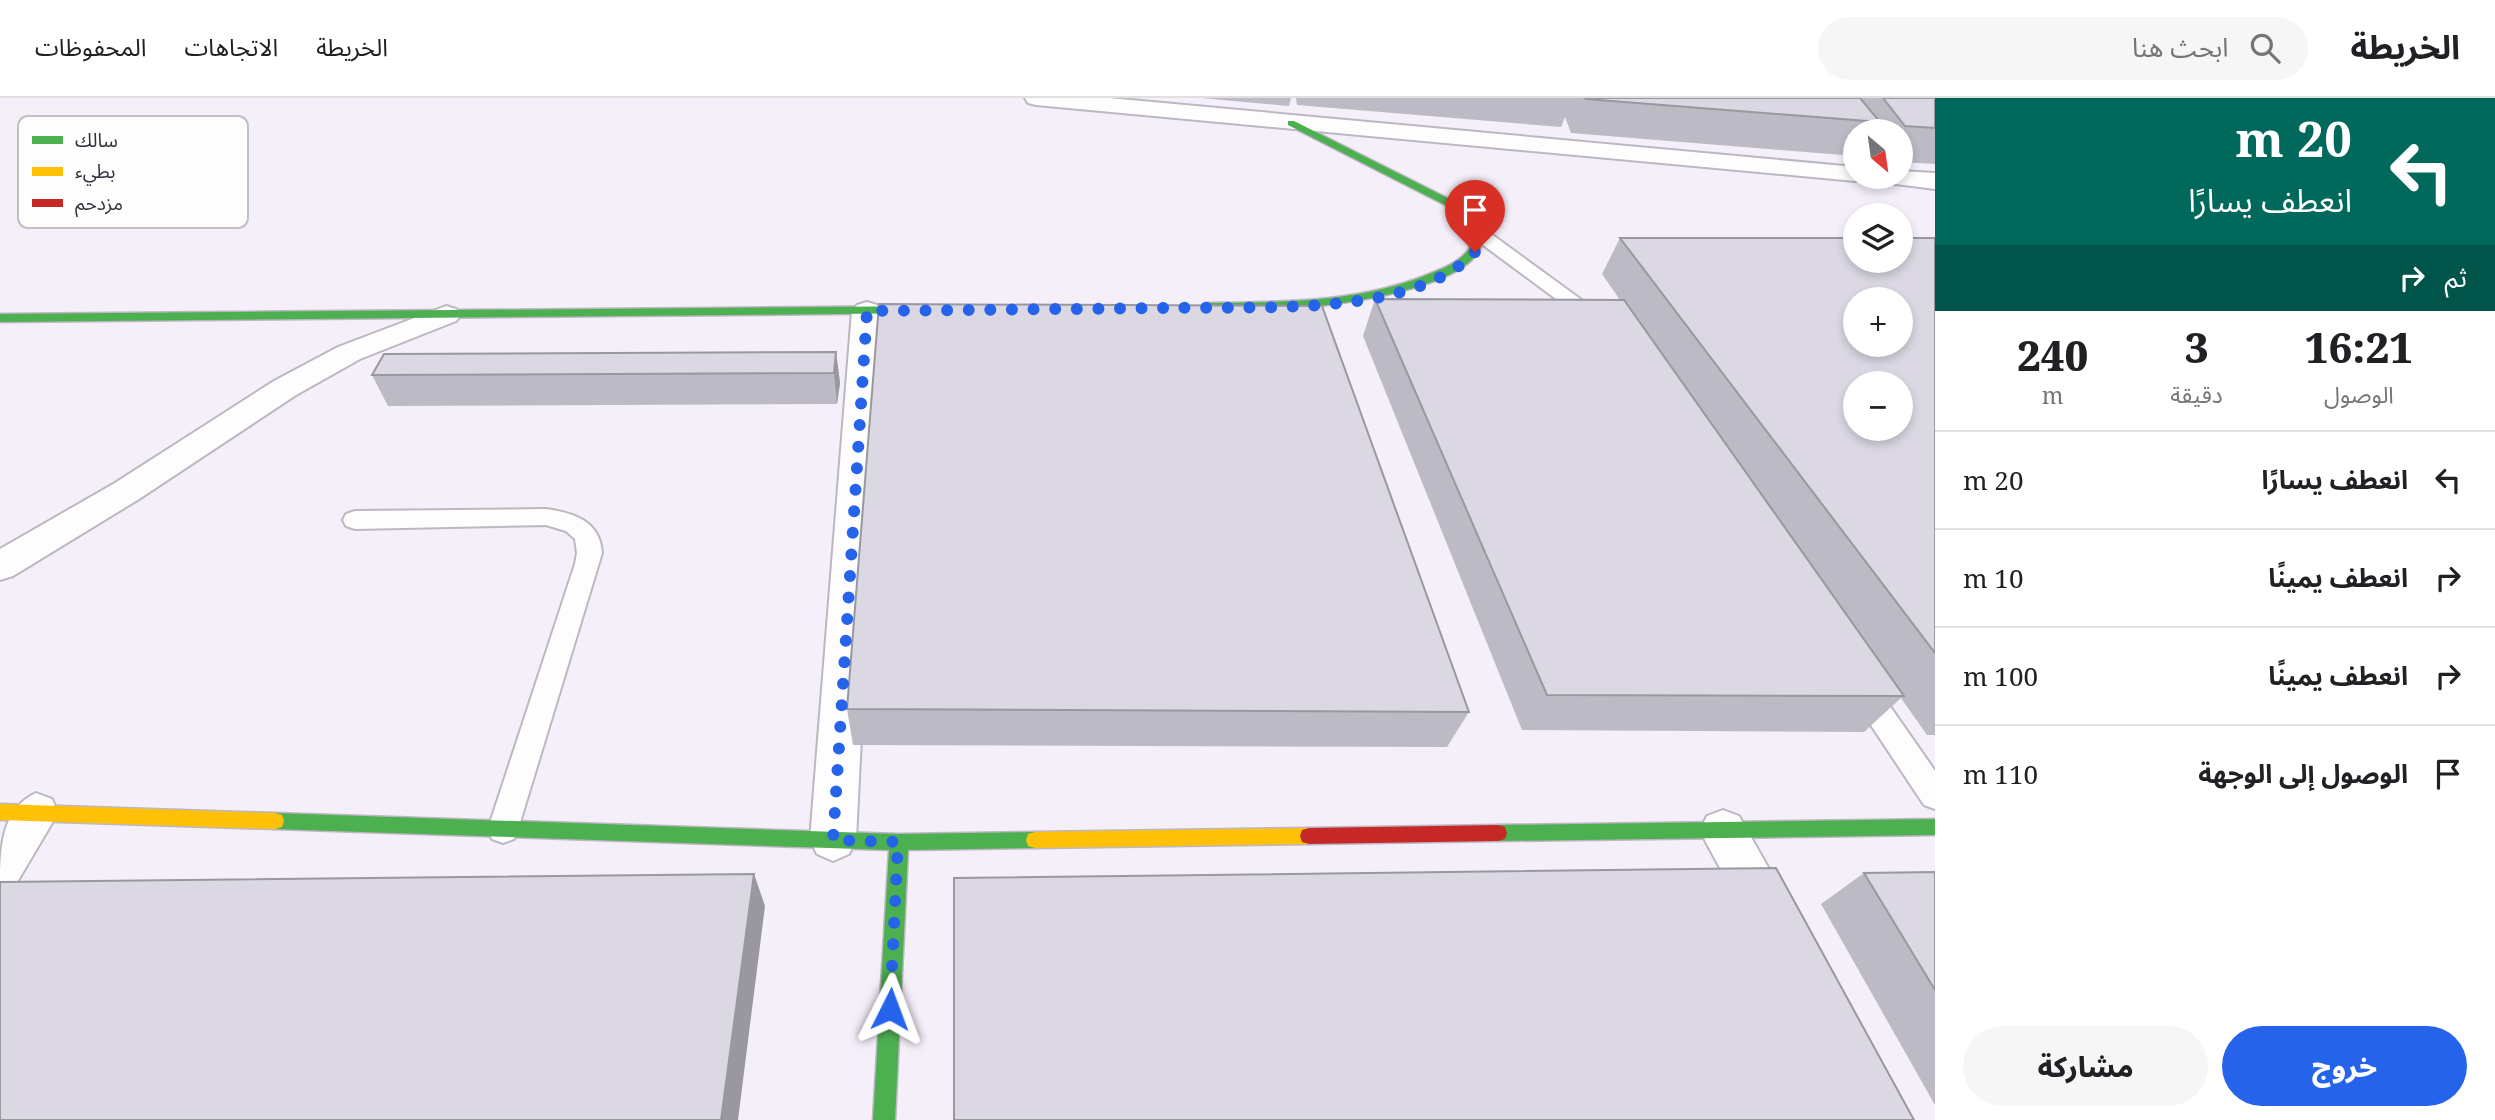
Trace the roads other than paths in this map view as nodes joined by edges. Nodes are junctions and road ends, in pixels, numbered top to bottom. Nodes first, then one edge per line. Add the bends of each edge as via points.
1 (1036, 98) edge
2 (1291, 123) junction
3 (1843, 173) edge
4 (1913, 179) edge
5 (1935, 181) edge
6 (1477, 232) junction
7 (1196, 307) edge
8 (950, 310) edge
9 (867, 311) junction
10 (446, 315) junction
11 (0, 318) edge
12 (1618, 338) edge
13 (355, 520) dead end
14 (0, 566) edge
15 (1848, 669) edge
16 (1935, 796) edge
17 (18, 813) edge
18 (1935, 827) edge
19 (503, 829) junction
20 (1724, 830) junction
21 (833, 840) junction
22 (898, 842) junction
23 (0, 869) edge
24 (1791, 951) edge
25 (884, 1120) edge

1 - 2 street
2 - 3 street
2 - 6 street via 1455,206
4 - 5 street
6 - 7 street via 1479,243 1466,261 1436,279 1390,295 1335,303
6 - 12 lane
8 - 9 street
9 - 10 street
9 - 21 street
10 - 11 street
10 - 14 street via 349,353 285,388 127,491
13 - 19 lane via 545,517 574,523 590,540 592,552
15 - 16 lane
17 - 19 street
17 - 23 street
18 - 20 street
19 - 21 street
20 - 22 street
20 - 24 street
21 - 22 street
22 - 25 street

